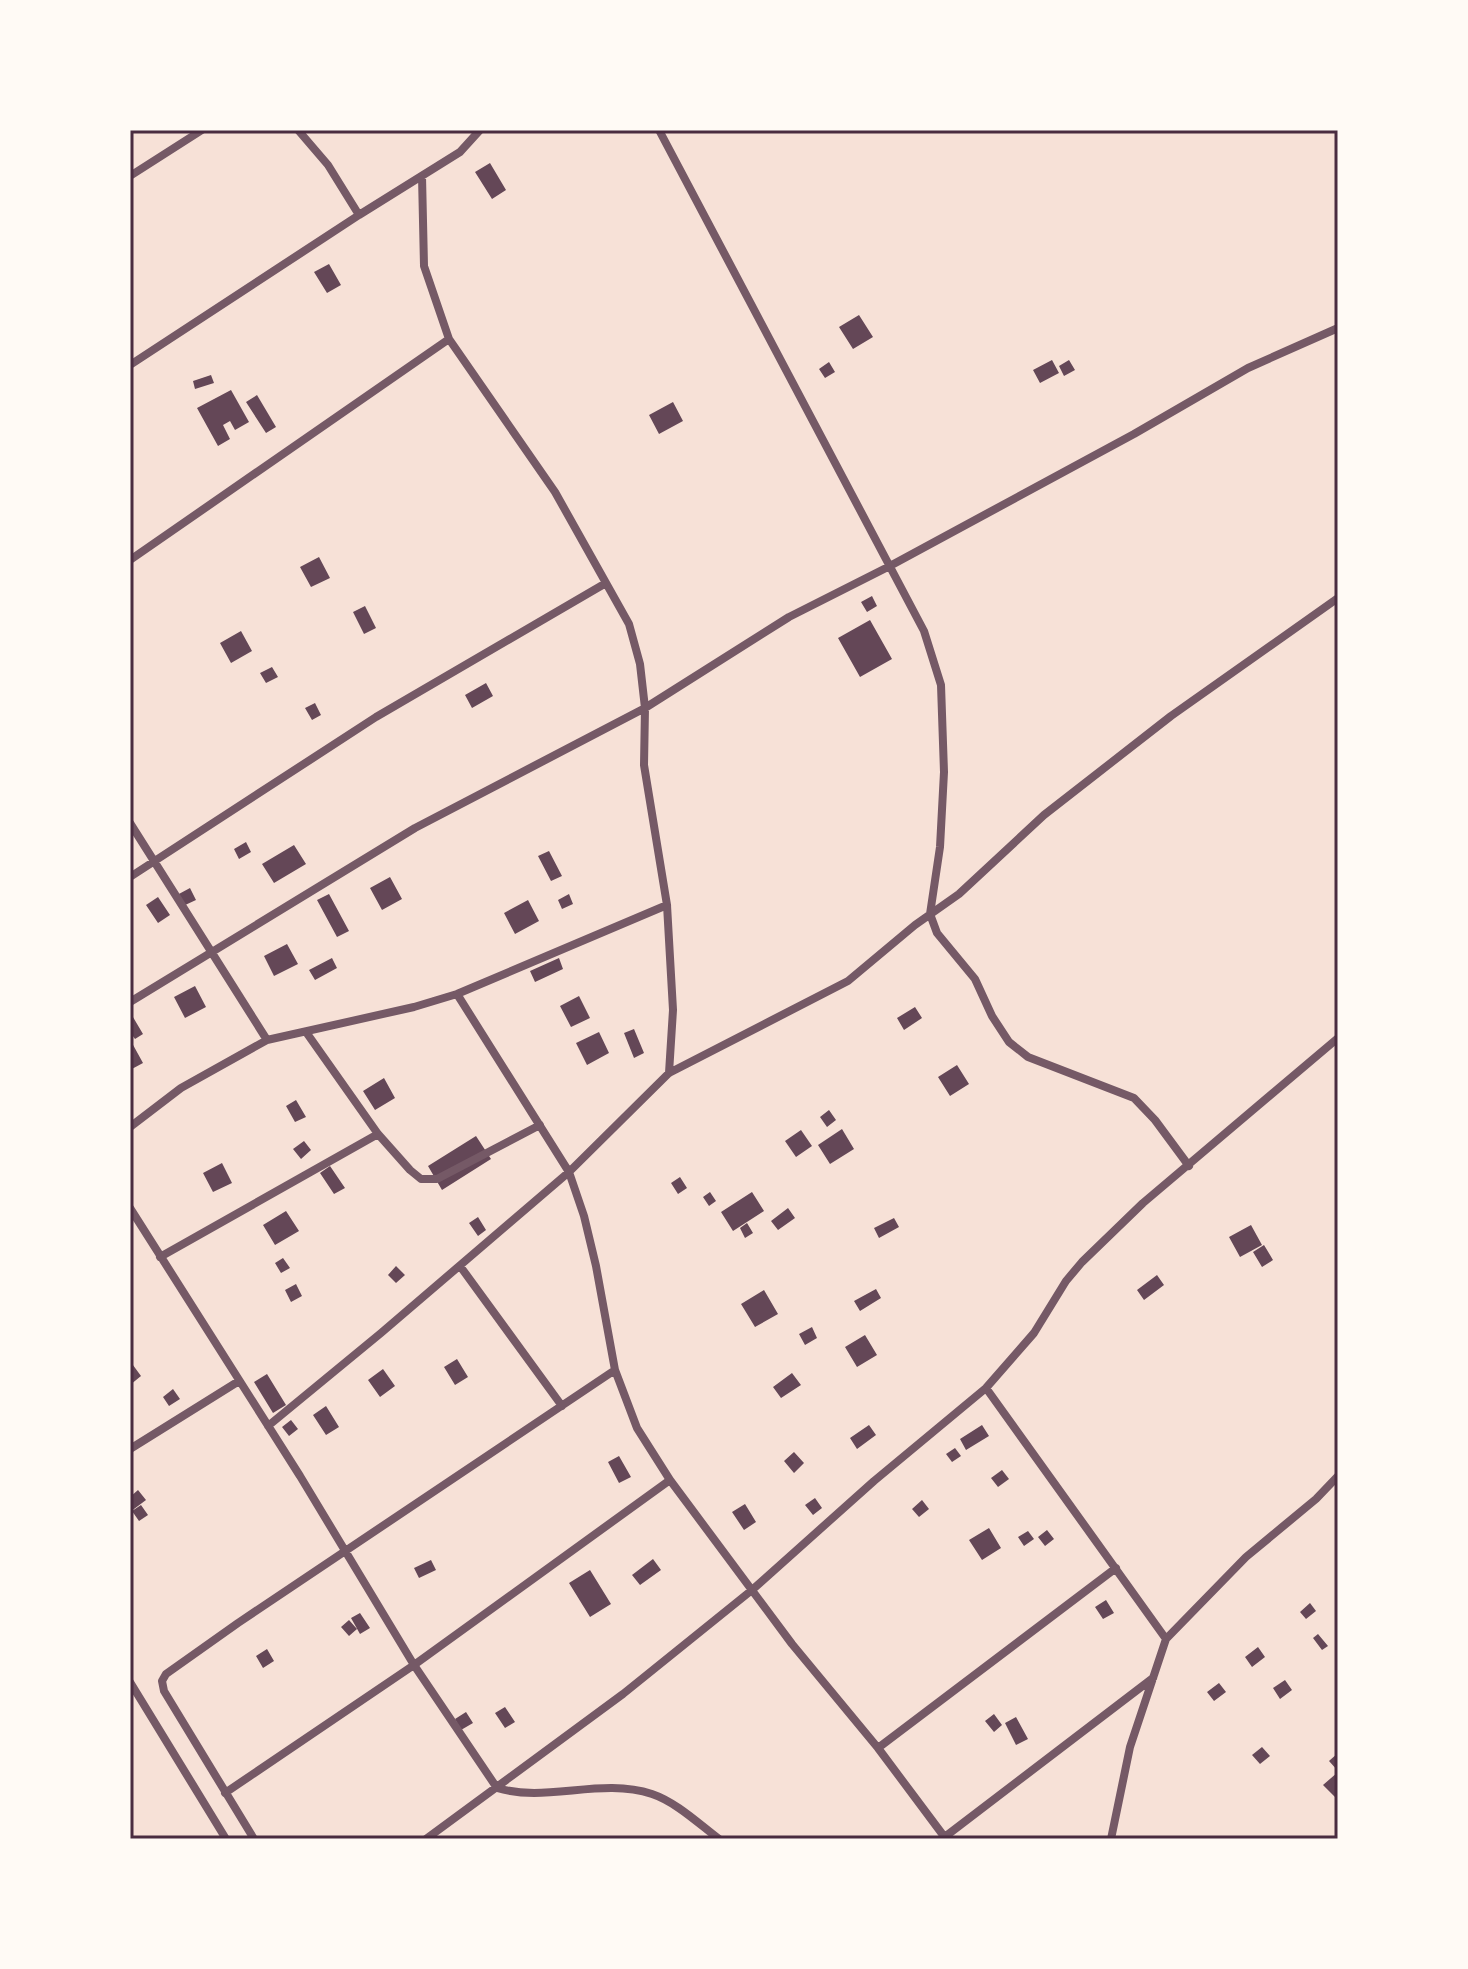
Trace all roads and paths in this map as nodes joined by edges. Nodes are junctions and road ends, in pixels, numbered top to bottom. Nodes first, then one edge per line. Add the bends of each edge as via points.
1 (202, 130) edge
2 (298, 130) edge
3 (480, 130) edge
4 (659, 130) edge
5 (130, 176) edge
6 (422, 176) junction
7 (359, 215) junction
8 (1338, 328) edge
9 (449, 339) junction
10 (130, 365) edge
11 (130, 560) edge
12 (888, 567) junction
13 (606, 583) junction
14 (1338, 598) edge
15 (645, 708) junction
16 (130, 823) edge
17 (154, 862) junction
18 (130, 877) edge
19 (667, 905) junction
20 (930, 914) junction
21 (211, 952) junction
22 (457, 994) junction
23 (130, 1002) edge
24 (306, 1032) junction
25 (1338, 1038) edge
26 (267, 1040) junction
27 (669, 1073) junction
28 (540, 1125) junction
29 (130, 1127) edge
30 (378, 1134) junction
31 (1189, 1166) junction
32 (569, 1172) junction
33 (130, 1208) edge
34 (160, 1257) junction
35 (460, 1266) junction
36 (615, 1370) junction
37 (239, 1381) junction
38 (986, 1388) junction
39 (562, 1406) junction
40 (268, 1426) junction
41 (130, 1449) edge
42 (1338, 1476) edge
43 (670, 1480) junction
44 (346, 1551) junction
45 (1116, 1568) junction
46 (752, 1590) junction
47 (1166, 1639) junction
48 (414, 1665) junction
49 (1153, 1677) junction
50 (130, 1682) edge
51 (139, 1695) junction
52 (130, 1701) edge
53 (878, 1748) junction
54 (497, 1788) junction
55 (225, 1793) junction
56 (944, 1838) edge
57 (226, 1839) edge
58 (254, 1839) edge
59 (426, 1839) edge
60 (719, 1839) edge
61 (1111, 1839) edge

1 - 5 street
2 - 7 street
3 - 6 street via 460,152
4 - 12 street
6 - 7 street
6 - 9 street via 424,266
7 - 10 street
8 - 12 street via 1248,368
9 - 11 street
9 - 13 street via 555,492
12 - 15 street via 789,617
12 - 20 street via 924,631 941,685 944,772
13 - 15 street via 629,624
13 - 17 street via 376,717
14 - 20 street via 1171,716 1044,815
15 - 19 street via 644,765
15 - 21 street via 415,828
16 - 17 street
17 - 18 street
17 - 21 street
19 - 22 street
19 - 27 street via 673,1010
20 - 27 street via 848,981
20 - 31 street via 937,933 975,979 1009,1042 1028,1057 1134,1098
21 - 23 street
21 - 26 street
22 - 24 street
22 - 28 street
24 - 26 street
24 - 30 street
25 - 31 street
26 - 29 street via 181,1088
27 - 32 street
28 - 30 street via 437,1179 421,1179
28 - 32 street
30 - 34 street
31 - 38 street via 1082,1262 1034,1333
32 - 35 street
32 - 36 street via 596,1266
33 - 34 street
34 - 37 street
35 - 39 street
35 - 40 street
36 - 39 street
36 - 43 street via 637,1428
37 - 40 street
37 - 41 street
38 - 45 street
38 - 46 street
39 - 44 street
40 - 44 street
42 - 47 street via 1246,1557
43 - 46 street
43 - 48 street
44 - 48 street
44 - 55 street via 162,1681
45 - 47 street
45 - 53 street
46 - 53 street
46 - 54 street
47 - 49 street
48 - 54 street
48 - 55 street
49 - 56 street
49 - 61 street via 1130,1747
50 - 51 street
51 - 52 street
51 - 57 street
53 - 56 street
54 - 59 street
54 - 60 street via 527,1794 631,1789 654,1795
55 - 58 street

